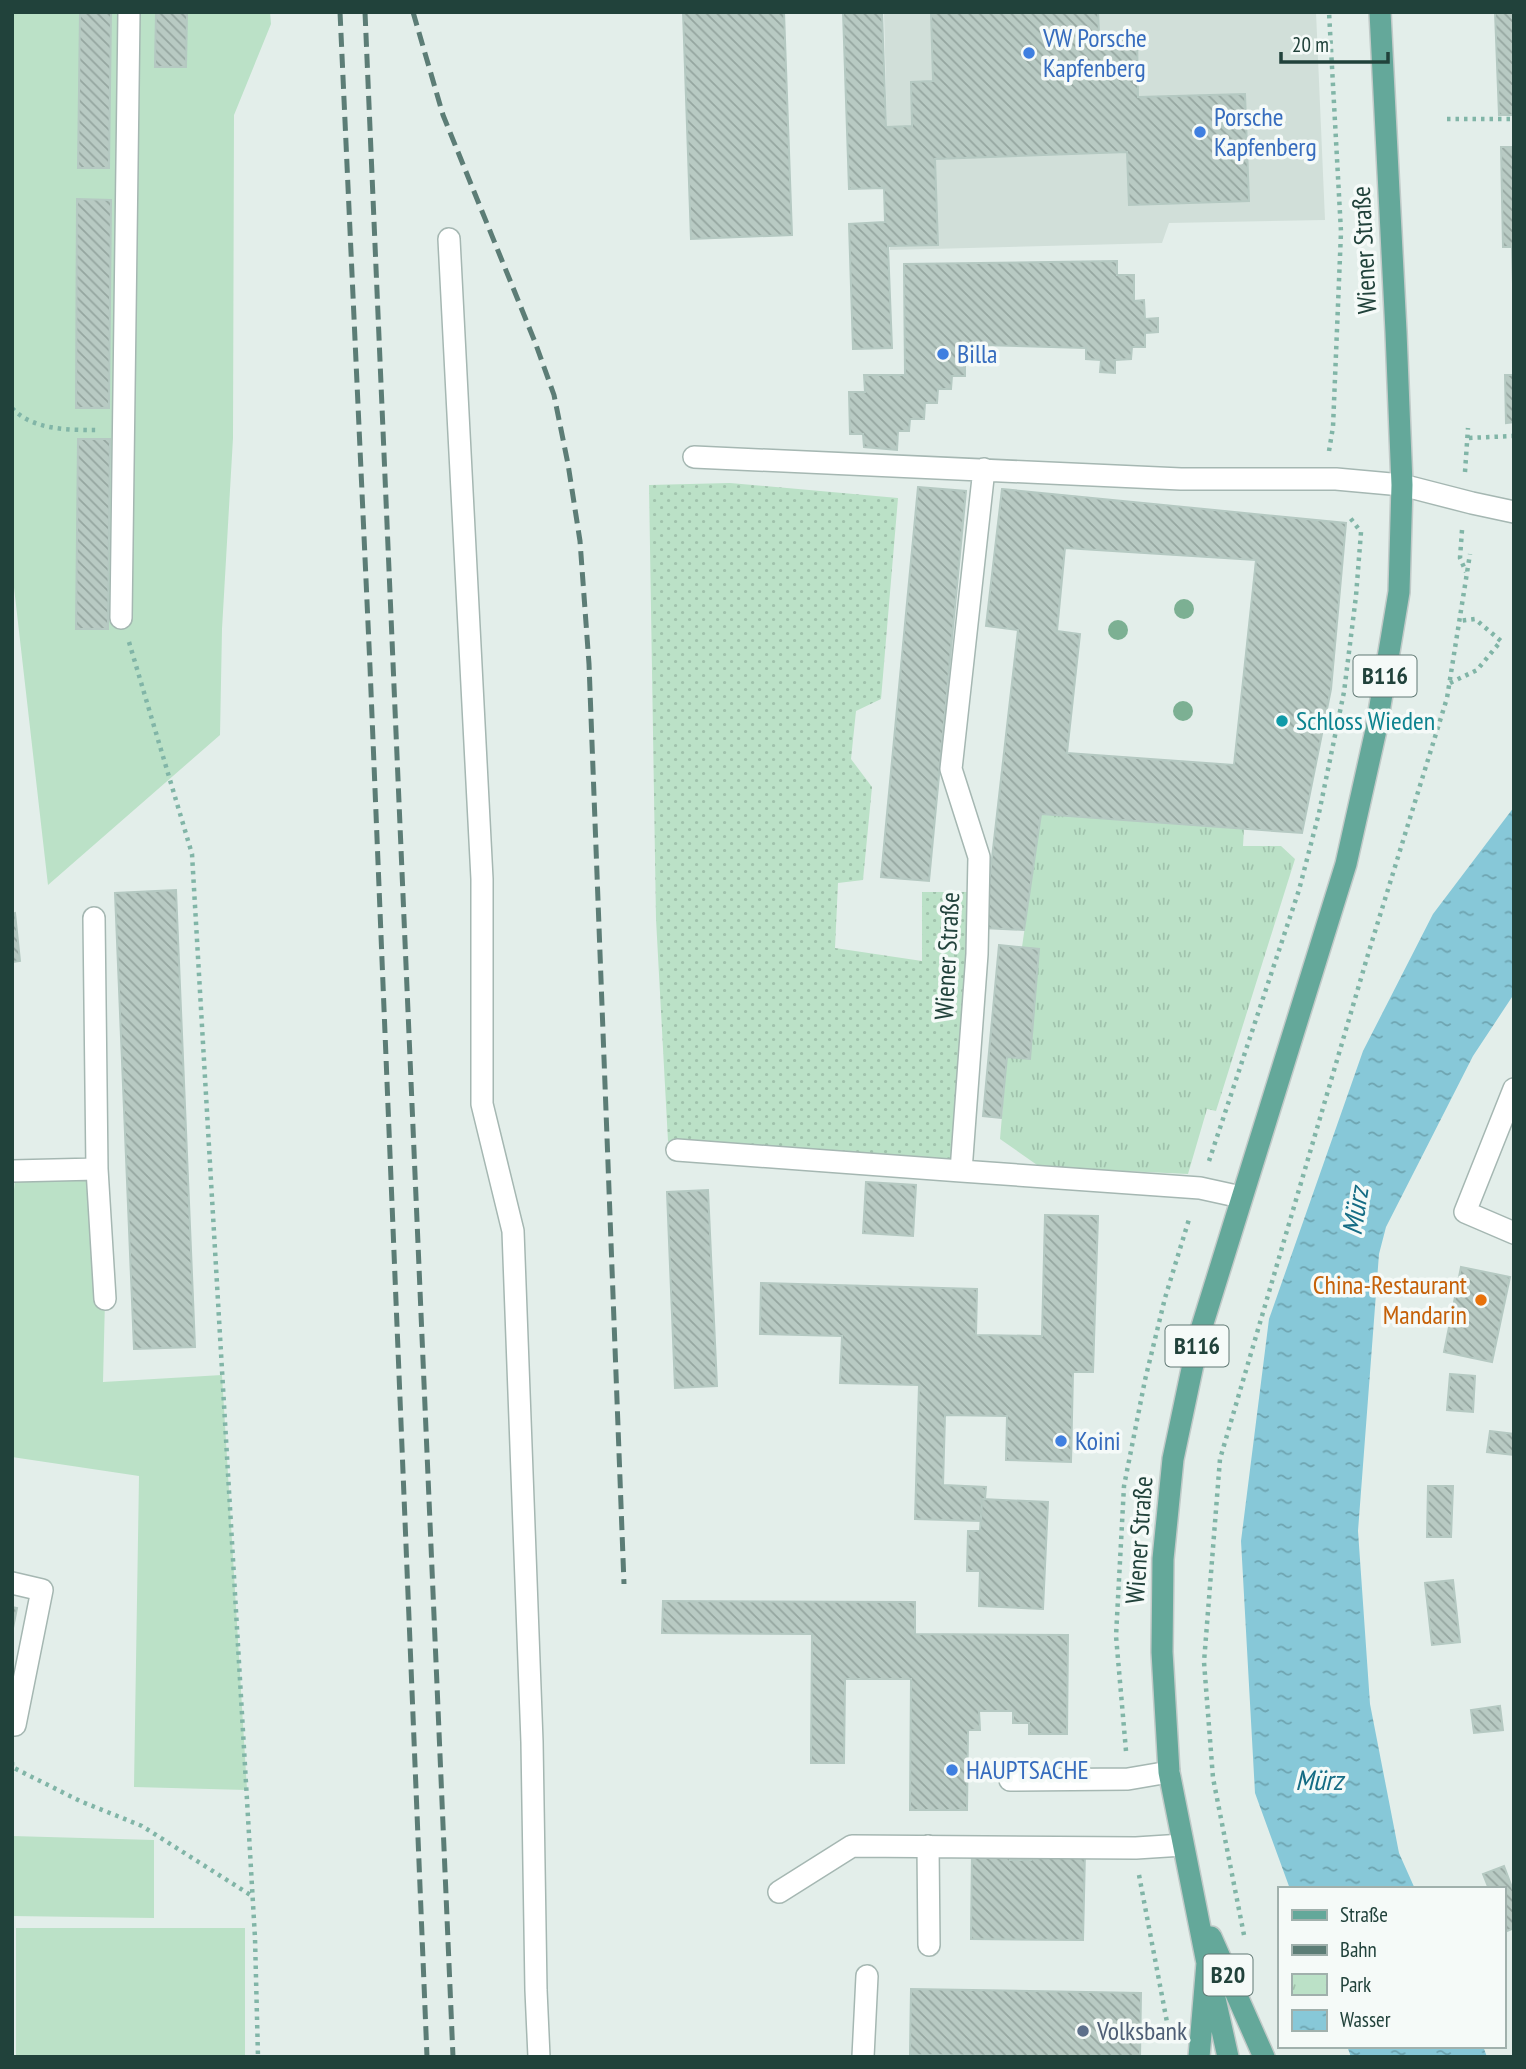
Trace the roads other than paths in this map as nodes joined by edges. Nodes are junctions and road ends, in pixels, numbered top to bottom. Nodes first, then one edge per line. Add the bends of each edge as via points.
1 (129, 12) edge
2 (1380, 12) edge
3 (449, 239) dead end
4 (694, 457) dead end
5 (984, 469) junction
6 (1402, 485) junction
7 (1514, 512) edge
8 (121, 618) road end
9 (94, 918) dead end
10 (1514, 1089) edge
11 (677, 1150) dead end
12 (97, 1169) junction
13 (12, 1171) edge
14 (961, 1171) junction
15 (1241, 1197) junction
16 (1514, 1233) edge
17 (105, 1299) dead end
18 (12, 1583) edge
19 (15, 1725) dead end
20 (1169, 1772) junction
21 (1010, 1780) dead end
22 (1183, 1845) junction
23 (928, 1846) junction
24 (779, 1892) dead end
25 (1192, 1894) junction
26 (929, 1945) dead end
27 (1207, 1963) junction
28 (867, 1976) dead end
29 (539, 2057) edge
30 (863, 2057) edge
31 (1199, 2057) edge
32 (1228, 2057) edge
33 (1264, 2057) edge

1 - 8 street
2 - 6 main road, Wiener Straße / B116
3 - 29 street via 482,879 482,1104 513,1231 533,1742
4 - 5 street
5 - 6 street
5 - 14 street, Wiener Straße via 951,769 979,858 977,954
6 - 7 street
6 - 15 main road, Wiener Straße / B116 via 1399,592 1376,730 1346,864
9 - 12 street
10 - 16 street via 1465,1212
11 - 14 street
12 - 13 street
12 - 17 street
14 - 15 street via 1200,1188
15 - 20 main road, Wiener Straße / B116 via 1199,1336 1173,1459 1163,1559 1162,1652
18 - 19 street via 42,1590
20 - 21 street via 1128,1779
20 - 22 main road, Wiener Straße / B116
22 - 23 street
22 - 25 main road, Wiener Straße / B116
23 - 24 street via 852,1846
23 - 26 street
25 - 27 main road, Wiener Straße / B116
25 - 33 main road, Wiener Straße / B20
27 - 31 main road, Wiener Straße / B116
27 - 32 main road, B116
28 - 30 street

